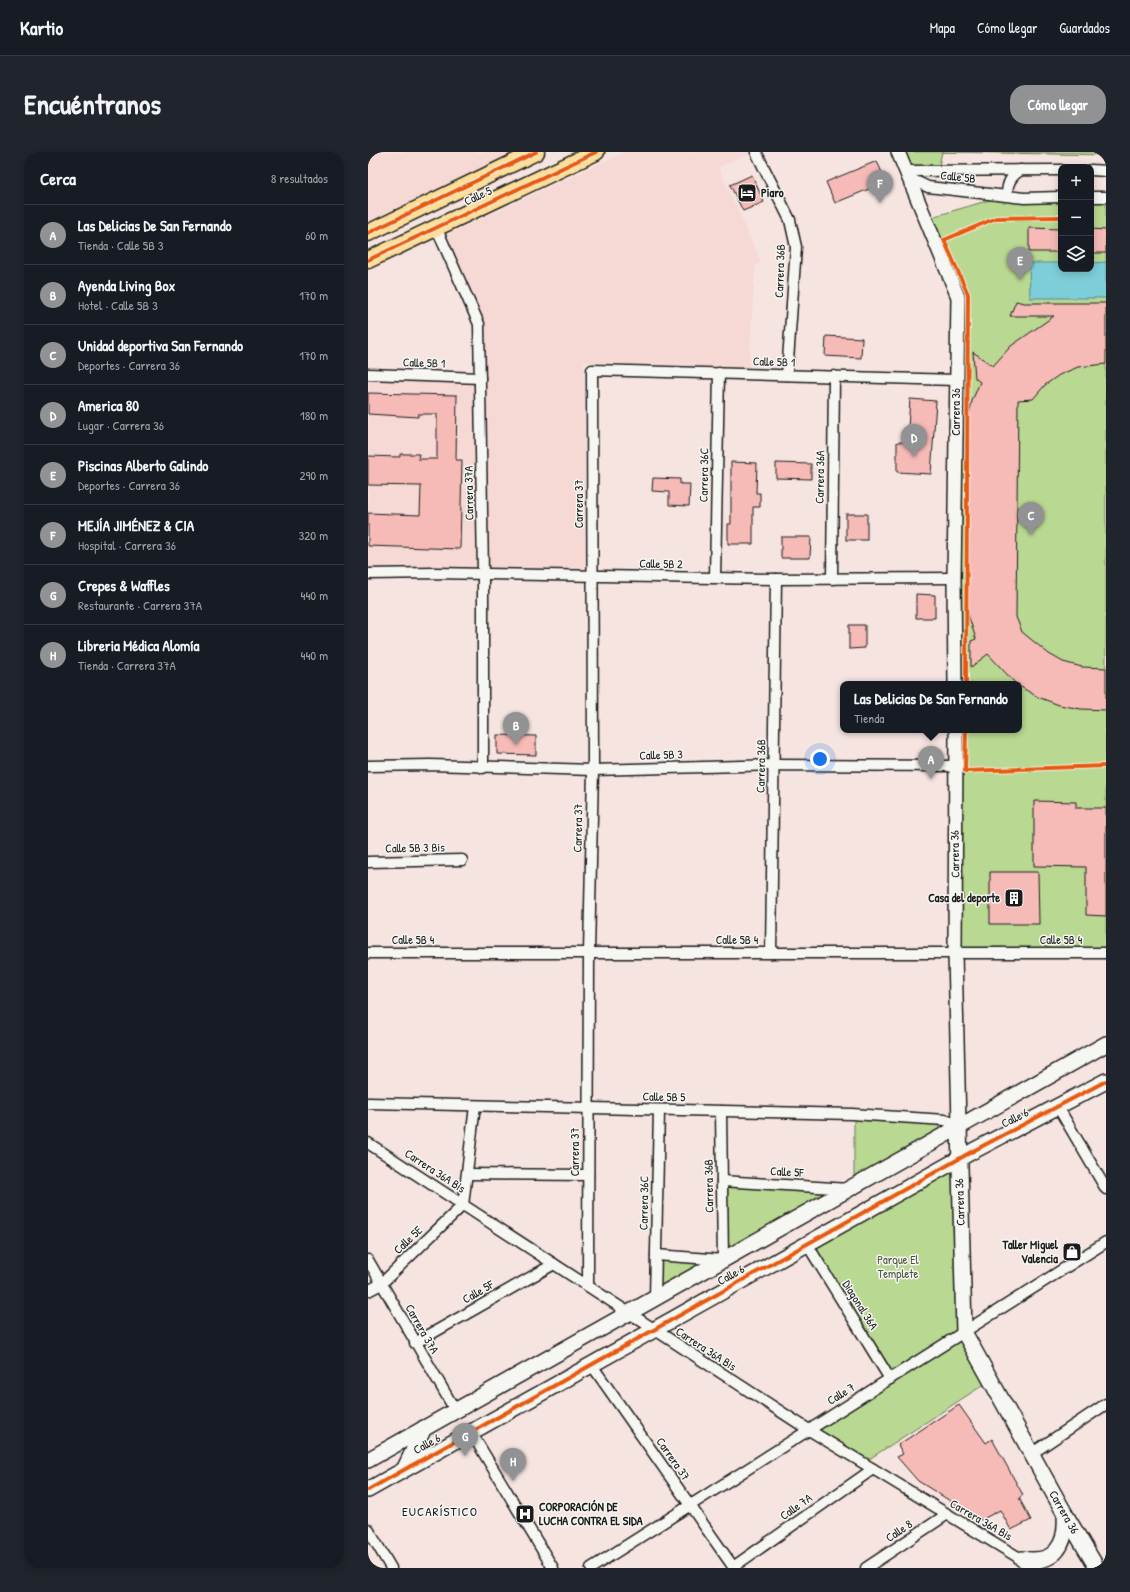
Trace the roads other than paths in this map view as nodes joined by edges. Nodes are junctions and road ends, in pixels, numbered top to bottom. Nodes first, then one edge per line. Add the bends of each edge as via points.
1 (536, 152) edge
2 (596, 152) edge
3 (756, 152) edge
4 (898, 152) edge
5 (1021, 170) junction
6 (1058, 170) edge
7 (1094, 170) edge
8 (1106, 171) edge
9 (907, 175) junction
10 (1007, 195) junction
11 (1058, 197) edge
12 (1094, 197) edge
13 (1106, 197) edge
14 (436, 227) junction
15 (368, 233) edge
16 (368, 260) edge
17 (592, 370) joint
18 (718, 373) junction
19 (368, 374) edge
20 (787, 375) junction
21 (834, 376) junction
22 (480, 378) junction
23 (956, 380) junction
24 (368, 574) edge
25 (483, 574) junction
26 (592, 576) junction
27 (715, 577) junction
28 (954, 578) junction
29 (776, 579) junction
30 (832, 579) junction
31 (955, 681) edge
32 (956, 733) edge
33 (774, 764) junction
34 (368, 766) edge
35 (954, 766) junction
36 (482, 768) junction
37 (592, 770) junction
38 (462, 860) dead end
39 (368, 862) edge
40 (368, 953) edge
41 (589, 953) junction
42 (771, 953) junction
43 (955, 953) junction
44 (1106, 954) edge
45 (1106, 1044) edge
46 (1106, 1081) edge
47 (368, 1103) edge
48 (475, 1106) junction
49 (1058, 1107) junction
50 (589, 1108) junction
51 (659, 1110) junction
52 (721, 1111) junction
53 (959, 1125) junction
54 (368, 1143) edge
55 (959, 1159) junction
56 (468, 1174) junction
57 (588, 1175) junction
58 (722, 1181) junction
59 (851, 1189) junction
60 (1106, 1189) edge
61 (463, 1205) junction
62 (1106, 1242) edge
63 (807, 1244) junction
64 (656, 1256) junction
65 (368, 1260) edge
66 (723, 1260) junction
67 (554, 1264) junction
68 (381, 1284) junction
69 (588, 1286) junction
70 (368, 1291) edge
71 (655, 1298) junction
72 (628, 1312) junction
73 (653, 1329) junction
74 (964, 1332) junction
75 (415, 1343) junction
76 (591, 1364) junction
77 (890, 1379) junction
78 (1106, 1404) edge
79 (455, 1410) junction
80 (424, 1428) junction
81 (808, 1430) junction
82 (471, 1432) junction
83 (1032, 1454) junction
84 (368, 1460) edge
85 (405, 1468) junction
86 (873, 1470) junction
87 (368, 1490) edge
88 (690, 1505) junction
89 (1065, 1514) junction
90 (946, 1515) junction
91 (368, 1529) edge
92 (1022, 1559) junction
93 (734, 1567) edge
94 (391, 1568) edge
95 (553, 1568) edge
96 (591, 1568) edge
97 (866, 1568) edge
98 (1036, 1568) edge
99 (1097, 1568) edge

1 - 15 main road, Calle 5
2 - 14 main road, Calle 5
3 - 20 street, Carrera 36B via 790,220 796,247
4 - 9 street, Carrera 36
5 - 6 street, Calle 5B
5 - 9 street, Calle 5B
5 - 10 street via 1008,183
7 - 8 street
9 - 10 street, Calle 5B via 928,187
9 - 23 street, Carrera 36 via 958,297
10 - 11 street, Calle 5B via 1024,198
12 - 13 street
14 - 16 main road, Calle 5
14 - 22 street, Carrera 37A via 478,324
17 - 18 street, Calle 5B 1
17 - 26 street, Carrera 37
18 - 20 street, Calle 5B 1
18 - 27 street, Carrera 36C
19 - 22 street, Calle 5B 1
20 - 21 street, Calle 5B 1
21 - 23 street, Calle 5B 1
21 - 30 street, Carrera 36A
22 - 25 street, Carrera 37A
23 - 28 street, Carrera 36
24 - 25 street, Calle 5B 2
25 - 26 street, Calle 5B 2
25 - 36 street, Carrera 37A
26 - 27 street, Calle 5B 2
26 - 37 street, Carrera 37
27 - 29 street, Calle 5B 2
28 - 30 street, Calle 5B 2
28 - 31 street, Carrera 36
29 - 30 street, Calle 5B 2
29 - 33 street, Carrera 36B
32 - 35 street, Carrera 36
33 - 35 street, Calle 5B 3
33 - 37 street, Calle 5B 3
33 - 42 street, Carrera 36B
34 - 36 street, Calle 5B 3 via 430,765
35 - 43 street, Carrera 36
36 - 37 street, Calle 5B 3
37 - 41 street, Carrera 37
38 - 39 street, Calle 5B 3 Bis
40 - 41 street, Calle 5B 4
41 - 42 street, Calle 5B 4
41 - 50 street, Carrera 37
42 - 43 street, Calle 5B 4
43 - 44 street, Calle 5B 4
43 - 53 street, Carrera 36
45 - 53 main road, Calle 6
46 - 49 main road, Calle 6
47 - 48 street, Calle 5B 5
48 - 50 street, Calle 5B 5
48 - 56 street
49 - 55 main road, Calle 6
49 - 60 street
50 - 51 street, Calle 5B 5
50 - 57 street, Carrera 37
51 - 52 street, Calle 5B 5
51 - 64 street, Carrera 36C
52 - 53 street, Calle 5B 5 via 852,1114 945,1120
52 - 58 street, Carrera 36B
53 - 55 main road, Carrera 36
53 - 59 main road, Calle 6
54 - 61 street, Carrera 36A Bis
55 - 63 main road, Calle 6
55 - 74 main road, Carrera 36
56 - 57 street
56 - 61 street
57 - 69 street, Carrera 37
58 - 59 street, Calle 5F
58 - 66 street, Carrera 36B
59 - 66 main road, Calle 6
61 - 67 street, Carrera 36A Bis
61 - 68 street, Calle 5E
62 - 74 street, Calle 7
63 - 73 main road, Calle 6
63 - 77 street, Diagonal 36A
64 - 66 street
64 - 71 street, Carrera 36C
65 - 68 street, Carrera 37A
66 - 71 main road, Calle 6
67 - 69 street, Carrera 36A Bis
67 - 75 street, Calle 5F
68 - 70 street, Calle 5E
68 - 75 street, Carrera 37A
69 - 72 street, Carrera 36A Bis
71 - 72 main road, Calle 6
72 - 73 street, Carrera 36A Bis
72 - 79 main road, Calle 6
73 - 76 main road, Calle 6
73 - 81 street, Carrera 36A Bis
74 - 77 street, Calle 7
74 - 83 main road, Carrera 36
75 - 79 street, Carrera 37A
76 - 82 main road, Calle 6
76 - 88 street, Carrera 37
77 - 81 street, Calle 7
78 - 83 street
79 - 80 main road, Calle 6
80 - 84 main road, Calle 6
80 - 85 main road
81 - 86 street, Carrera 36A Bis
81 - 88 street, Calle 7
82 - 85 main road, Calle 6
82 - 95 street
83 - 89 main road, Carrera 36
85 - 87 main road, Calle 6
86 - 90 street, Carrera 36A Bis
86 - 93 street, Calle 7A
88 - 93 street, Carrera 37
88 - 96 street, Calle 7
89 - 92 main road via 1064,1537 1055,1552 1040,1560
89 - 99 main road, Carrera 36
90 - 92 street, Carrera 36A Bis
90 - 97 street, Calle 8
91 - 94 street
92 - 98 street, Carrera 36A Bis

